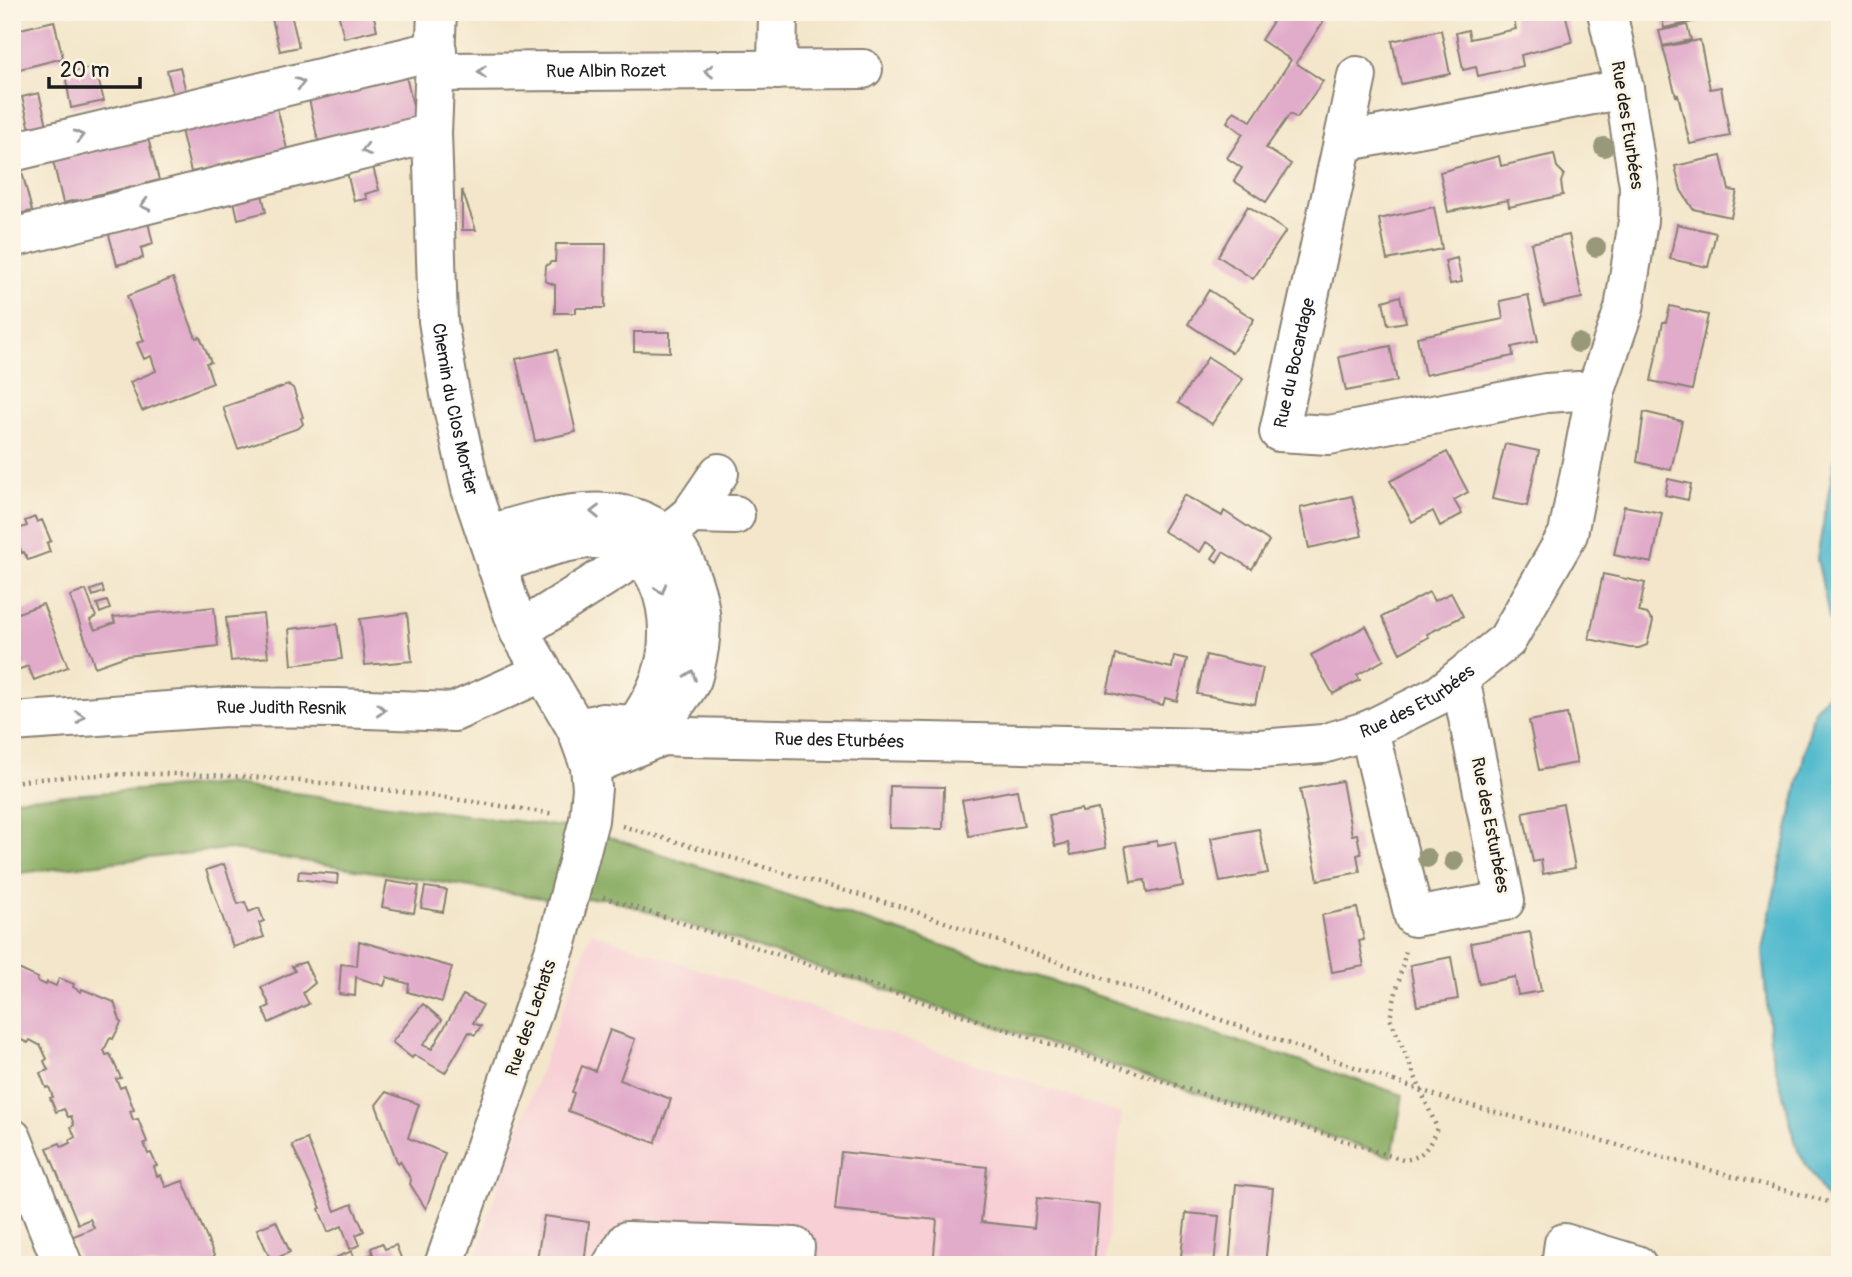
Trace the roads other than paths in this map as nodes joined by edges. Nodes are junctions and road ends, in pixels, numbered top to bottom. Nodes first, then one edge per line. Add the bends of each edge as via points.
1 (438, 12) edge
2 (778, 12) edge
3 (1607, 12) edge
4 (436, 61) junction
5 (863, 69) dead end
6 (777, 70) junction
7 (1357, 76) dead end
8 (1624, 89) junction
9 (432, 133) junction
10 (1343, 142) junction
11 (12, 152) edge
12 (12, 238) edge
13 (1596, 390) junction
14 (719, 473) dead end
15 (735, 515) dead end
16 (666, 535) junction
17 (492, 550) junction
18 (519, 631) junction
19 (541, 673) junction
20 (1460, 678) junction
21 (12, 722) edge
22 (576, 728) junction
23 (649, 730) junction
24 (1369, 730) junction
25 (590, 766) junction
26 (12, 1138) edge
27 (63, 1265) edge
28 (444, 1265) edge
29 (612, 1265) edge
30 (793, 1265) edge
31 (1561, 1265) edge
32 (1637, 1265) edge

1 - 4 street, Chemin du Clos Mortier
2 - 6 street
3 - 8 street, Rue des Eturbées
6 -> 4 street, Rue Albin Rozet
4 - 9 street, Chemin du Clos Mortier
11 -> 4 street
5 - 6 street, Rue Albin Rozet
7 - 10 street, Rue du Bocardage
8 - 10 street
8 - 13 street, Rue des Eturbées via 1639,186 1638,221 1624,309
9 -> 12 street
9 - 17 street, Chemin du Clos Mortier via 438,321 471,489
10 - 13 street, Rue du Bocardage via 1279,432 1329,435 1546,393
13 - 20 street, Rue des Eturbées via 1568,534 1507,639
14 - 16 street
15 - 16 street
16 - 17 street via 637,517 583,512 517,526
16 - 18 street
16 - 23 street via 684,558 702,618 692,679 670,714
17 - 18 street, Chemin du Clos Mortier
18 - 19 street, Chemin du Clos Mortier
21 -> 19 street, Rue Judith Resnik via 226,707 454,712
19 - 22 street, Chemin du Clos Mortier
20 - 24 street, Rue des Eturbées via 1439,695
20 - 24 street, Rue des Esturbées via 1505,901 1414,917
22 - 23 street, Rue des Eturbées via 603,723
22 - 25 street, Rue des Lachats
23 - 24 street, Rue des Eturbées via 1260,749 1324,744
23 - 25 street, Rue des Eturbées
25 - 28 street, Rue des Lachats via 589,820 557,943
26 - 27 street
29 - 30 street via 627,1241 795,1247
31 - 32 street via 1564,1243

